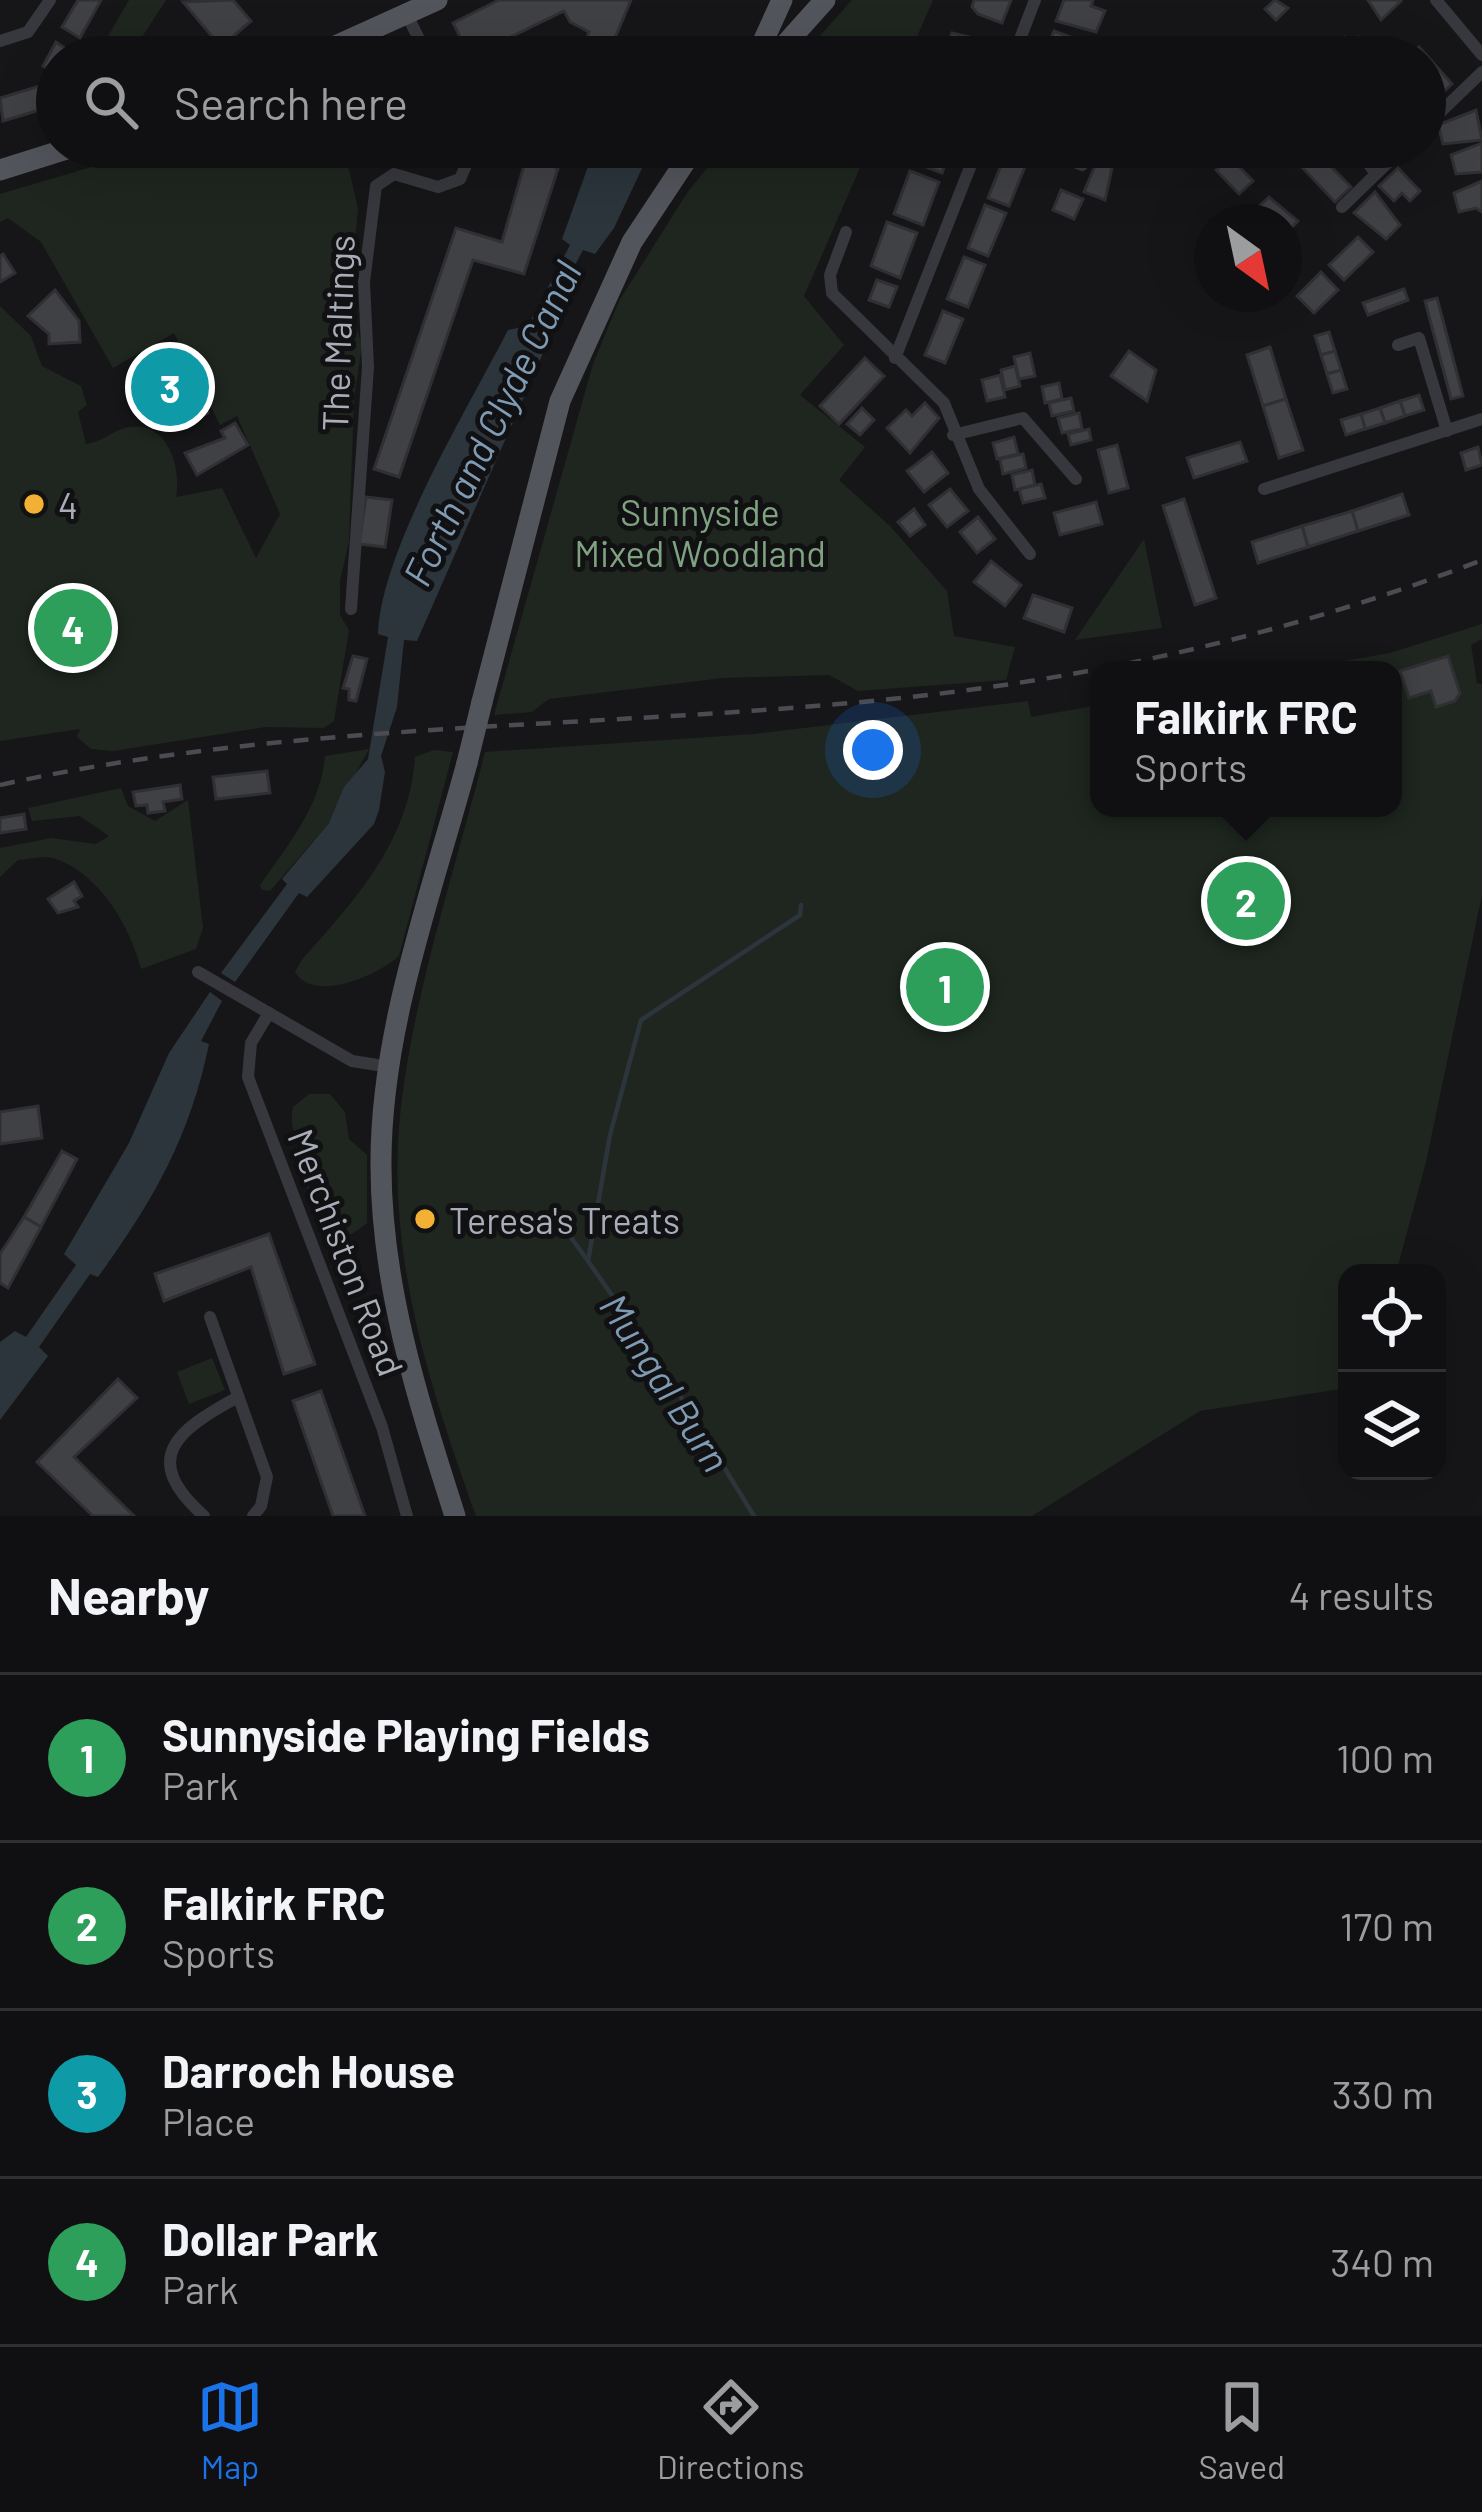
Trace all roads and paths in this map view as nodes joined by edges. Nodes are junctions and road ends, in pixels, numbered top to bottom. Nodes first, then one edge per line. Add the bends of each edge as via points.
1 (50, 0) edge
2 (437, 0) edge
3 (782, 0) edge
4 (825, 0) edge
5 (1036, 0) edge
6 (1436, 0) edge
7 (407, 15) junction
8 (359, 36) edge
9 (418, 36) edge
10 (766, 36) edge
11 (793, 36) edge
12 (1021, 36) edge
13 (0, 41) edge
14 (1482, 56) edge
15 (1482, 72) edge
16 (1446, 107) edge
17 (36, 159) edge
18 (465, 168) edge
19 (681, 168) edge
20 (970, 168) edge
21 (1372, 168) edge
22 (1382, 168) edge
23 (0, 170) edge
24 (1376, 174) junction
25 (1342, 207) dead end
26 (847, 232) dead end
27 (1398, 344) dead end
28 (895, 358) junction
29 (1482, 419) edge
30 (1447, 430) junction
31 (953, 435) junction
32 (1076, 479) dead end
33 (1264, 489) dead end
34 (1030, 554) dead end
35 (351, 608) dead end
36 (198, 972) dead end
37 (269, 1013) junction
38 (390, 1066) junction
39 (210, 1317) dead end
40 (238, 1397) junction
41 (204, 1516) edge
42 (253, 1516) edge
43 (407, 1516) edge
44 (455, 1516) edge

1 - 13 street via 28,32
2 - 7 main road
3 - 10 main road
4 - 11 main road
5 - 12 street
6 - 14 street
7 - 8 main road
7 - 9 street
15 - 16 street
17 - 23 main road
18 - 35 street, The Maltings via 438,187 394,174 376,186 364,282 368,367
19 - 38 main road, bridge via 632,242 560,401
20 - 28 street
21 - 24 street
22 - 24 street
24 - 25 street
26 - 28 street via 830,275 832,292
27 - 30 street via 1419,338
28 - 31 street via 944,403
29 - 30 street
30 - 33 street
31 - 32 street via 1023,418
31 - 34 street via 980,489
36 - 37 street
37 - 38 street via 352,1061
37 - 43 street, Merchiston Road via 251,1043 248,1077 382,1427
38 - 44 main road via 381,1166 386,1246 423,1416
39 - 40 street
40 - 41 street via 194,1424 167,1461 176,1491
40 - 42 street via 269,1486

